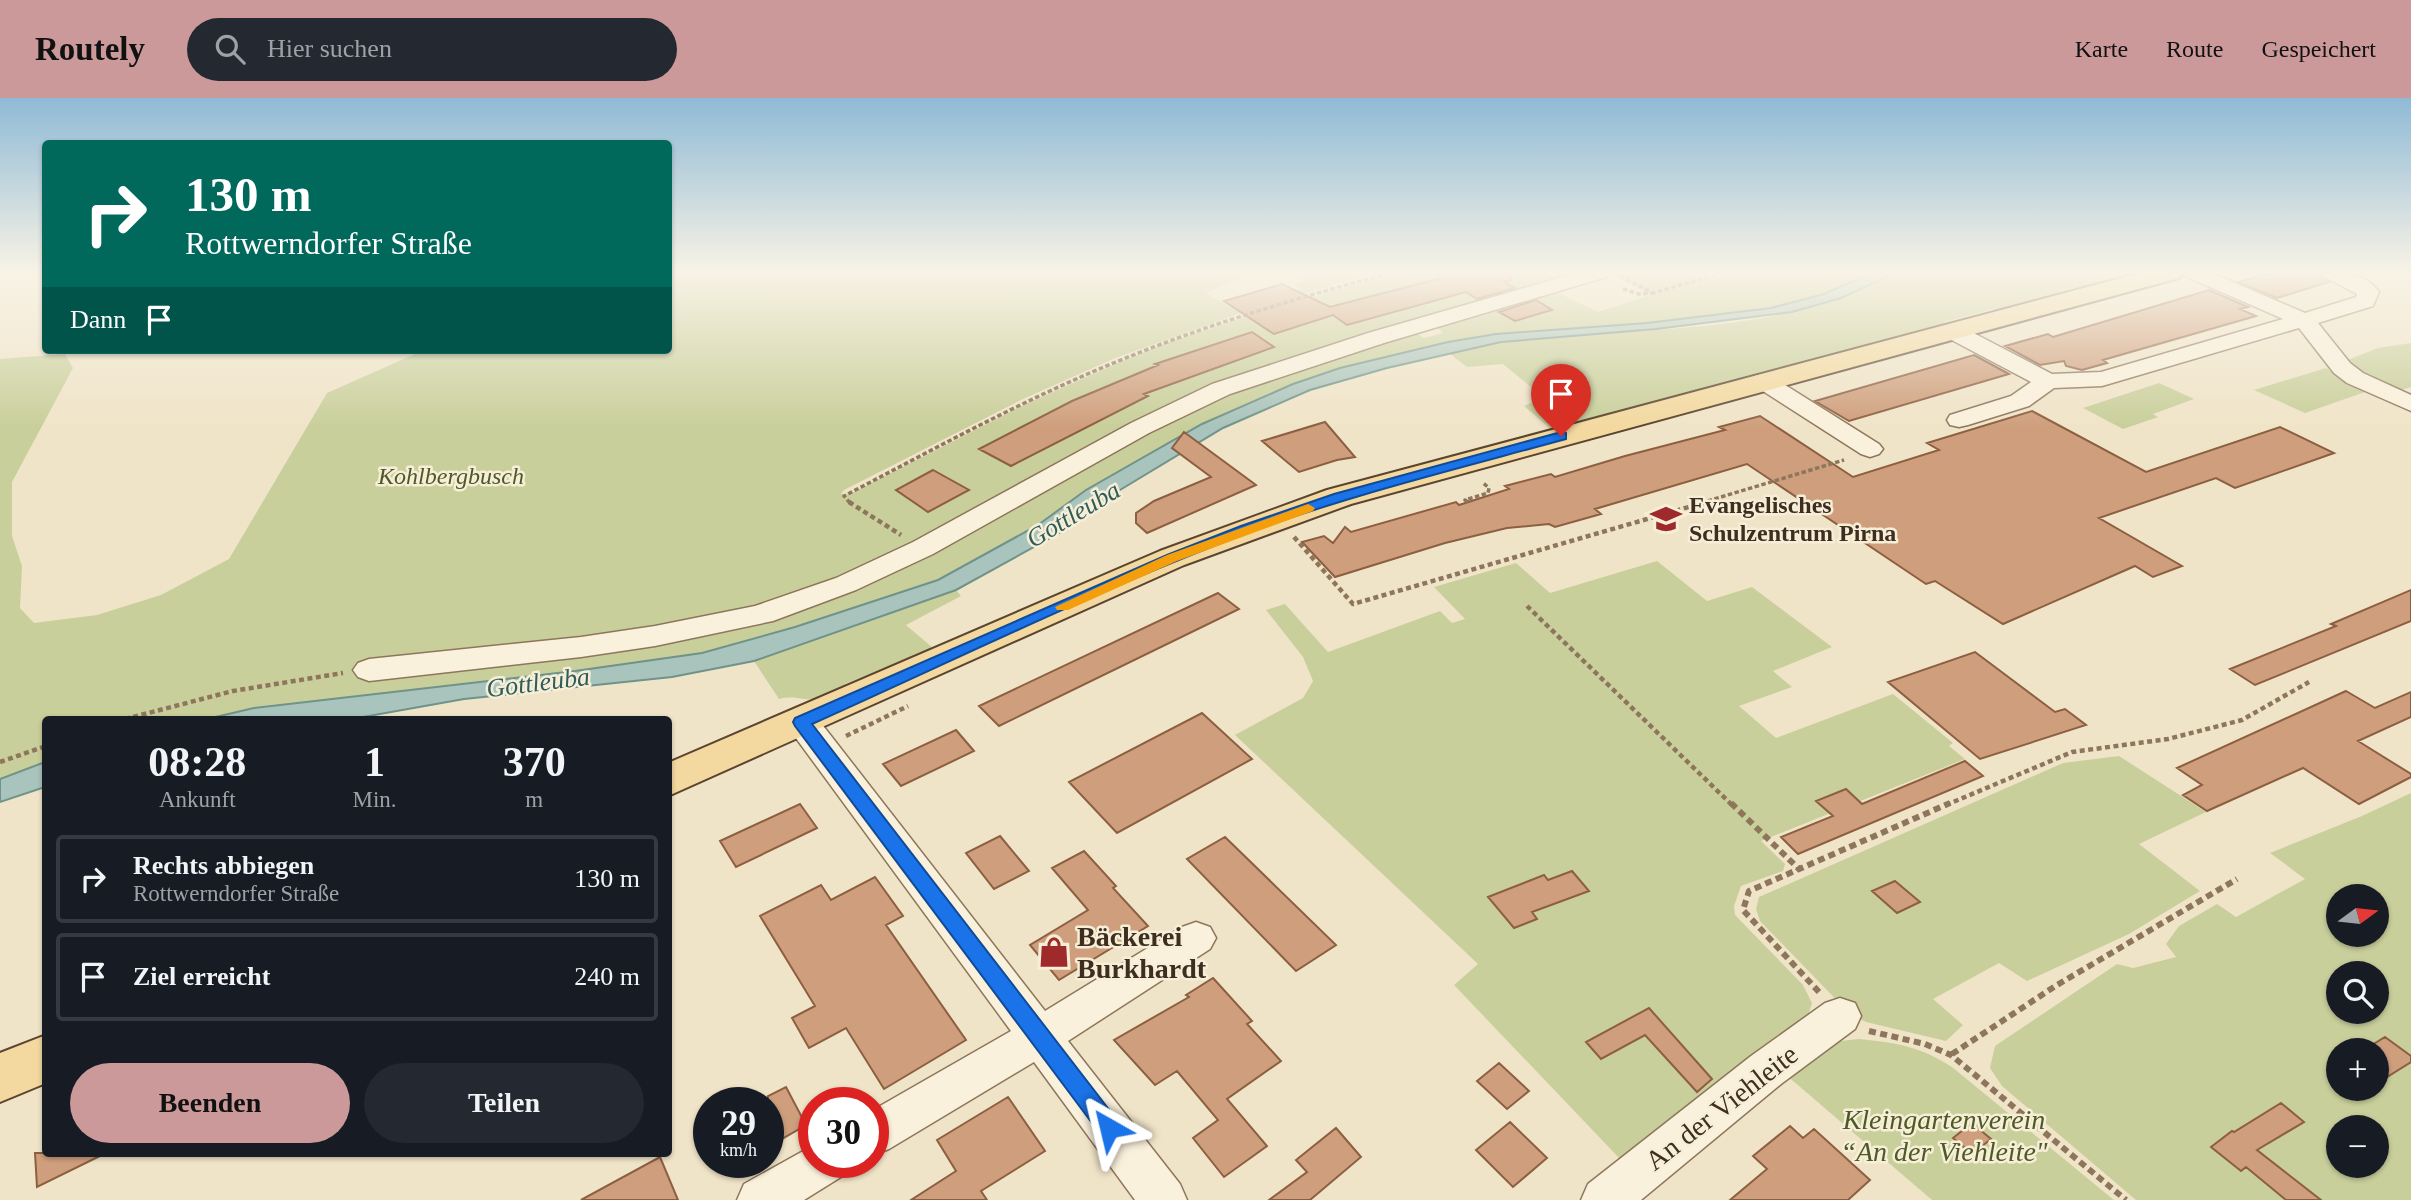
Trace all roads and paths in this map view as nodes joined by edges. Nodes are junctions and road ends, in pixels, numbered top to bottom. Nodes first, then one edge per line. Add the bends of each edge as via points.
1 (1218, 324) edge
2 (1423, 324) edge
3 (1982, 324) edge
4 (2289, 324) edge
5 (2308, 324) edge
6 (1954, 332) junction
7 (2048, 381) junction
8 (1763, 382) junction
9 (2411, 404) edge
10 (1959, 420) dead end
11 (1870, 449) dead end
12 (1836, 452) dead end
13 (1488, 493) dead end
14 (1468, 502) dead end
15 (1290, 532) dead end
16 (923, 548) junction
17 (1527, 606) dead end
18 (369, 670) joint
19 (2309, 682) dead end
20 (134, 716) edge
21 (802, 722) junction
22 (42, 747) edge
23 (0, 762) edge
24 (672, 779) edge
25 (1800, 870) junction
26 (2237, 879) dead end
27 (1196, 938) dead end
28 (1840, 1016) junction
29 (1041, 1035) junction
30 (1951, 1055) junction
31 (42, 1060) edge
32 (0, 1078) edge
33 (889, 1125) edge
34 (798, 1178) edge
35 (761, 1200) edge
36 (1163, 1200) edge
37 (1605, 1200) edge
38 (2126, 1200) edge

1 - 16 path via 1027,401 844,496
2 - 16 street via 1221,389 1140,428
3 - 6 main road
4 - 7 street via 2102,379
5 - 9 street via 2355,378
6 - 7 street
6 - 8 main road
7 - 10 street via 2020,401
8 - 11 street
8 - 21 main road via 1374,487 1246,529
12 - 15 path via 1847,459 1353,604
13 - 14 path via 1465,500
16 - 18 street via 846,584 762,614 582,647
17 - 25 path
18 - 20 path via 174,702
19 - 25 path via 2242,720 2168,739 2072,752
21 - 24 main road
21 - 29 street
22 - 23 path
25 - 28 path via 1749,891 1742,910
26 - 30 path via 2077,971
27 - 29 street
28 - 30 path via 1862,1029
28 - 37 street, An der Viehleite
29 - 33 street
29 - 36 street
30 - 38 path
31 - 32 main road
34 - 35 street

